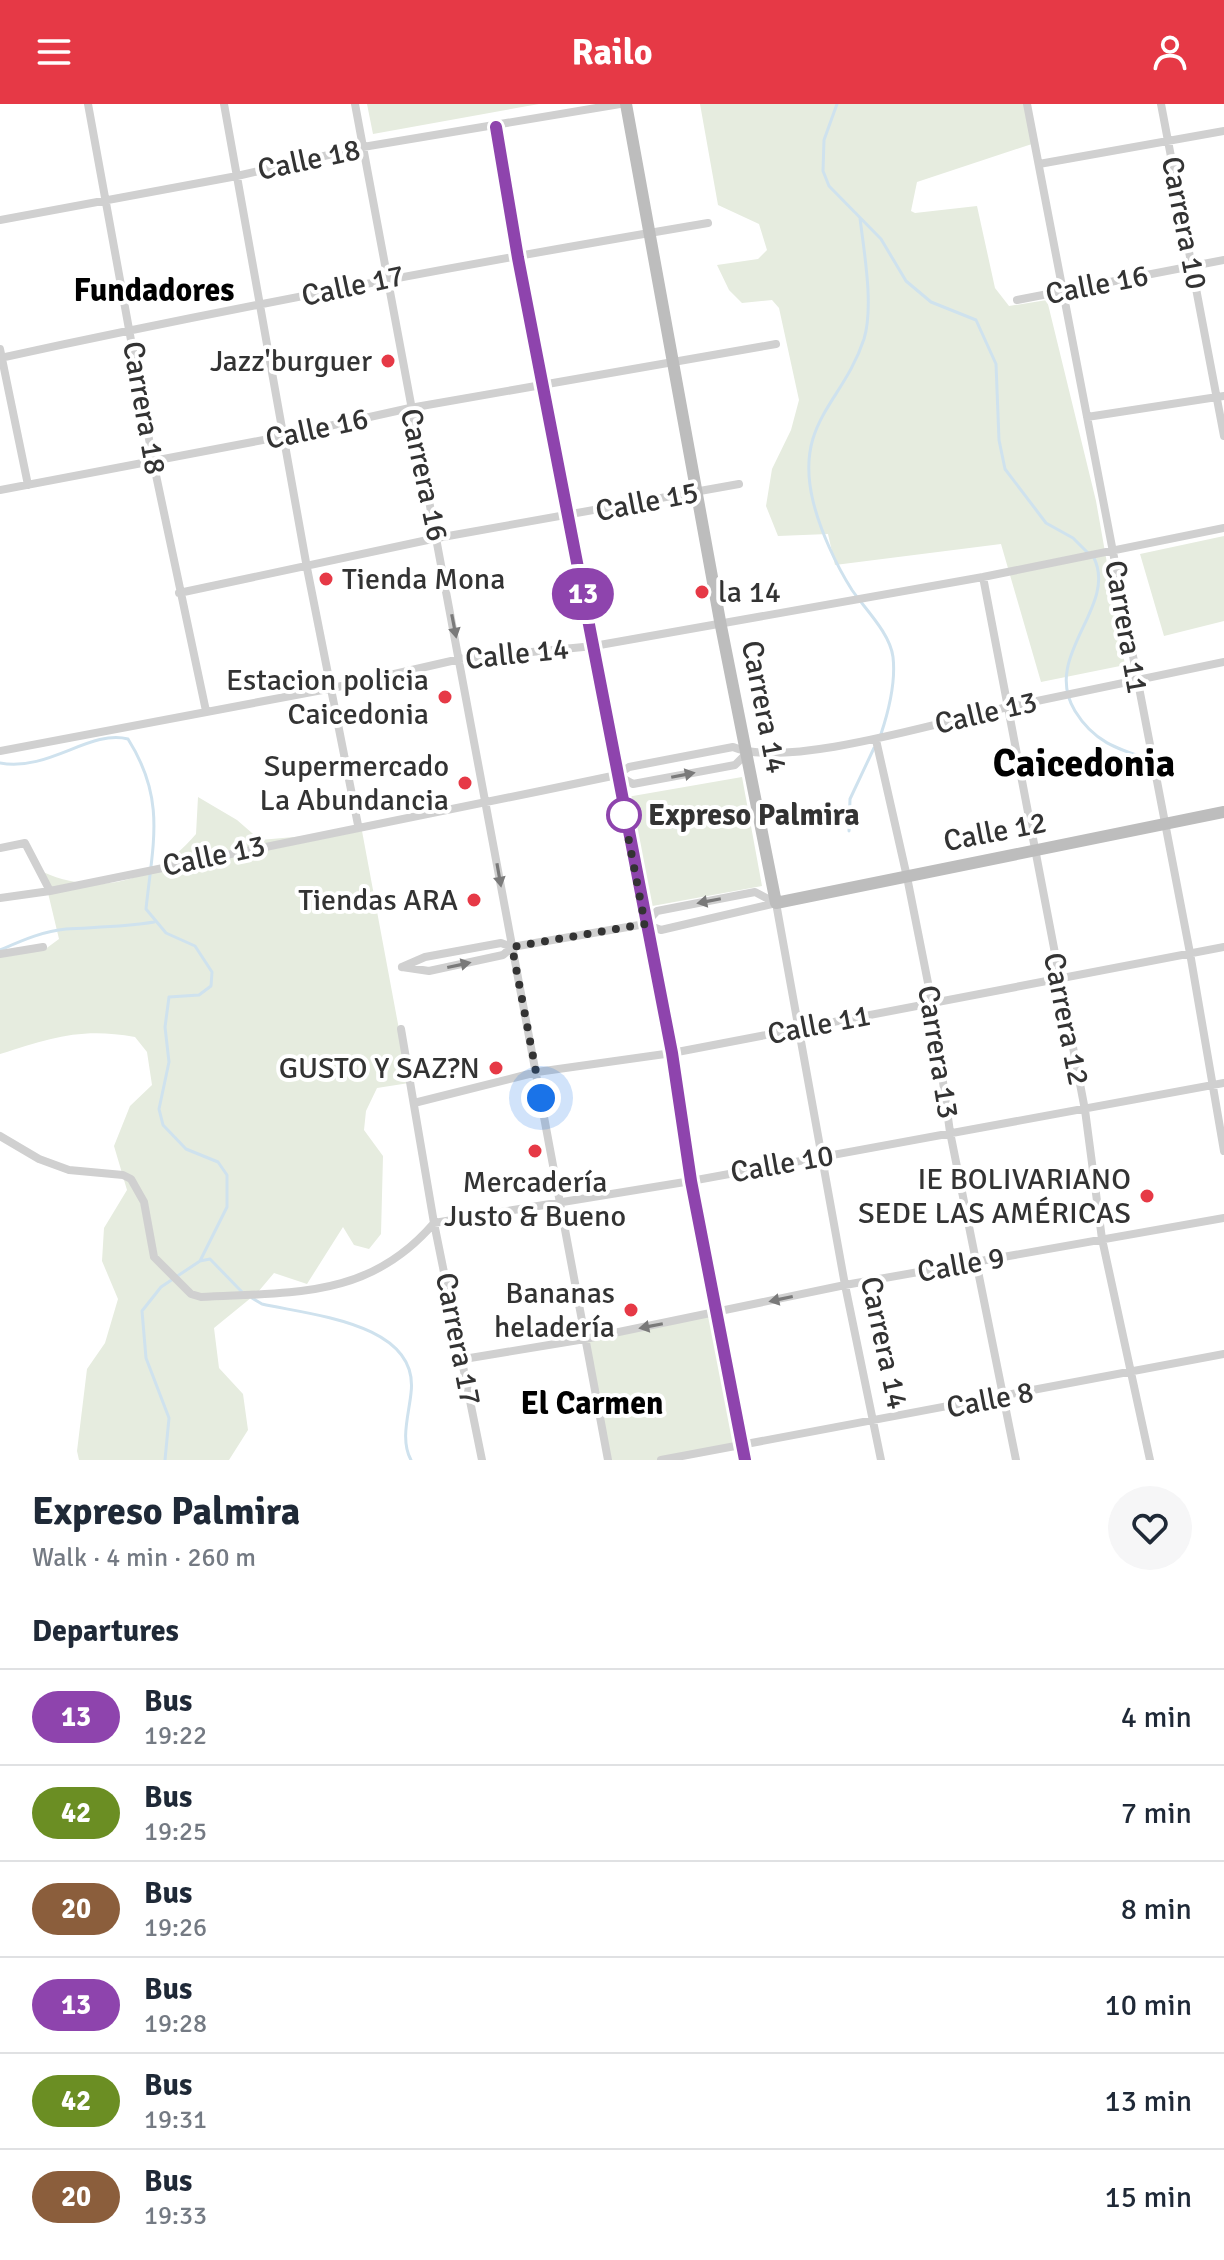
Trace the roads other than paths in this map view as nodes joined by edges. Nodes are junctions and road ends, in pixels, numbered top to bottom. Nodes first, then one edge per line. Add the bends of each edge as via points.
1 (88, 104) edge
2 (224, 104) edge
3 (355, 104) edge
4 (620, 104) edge
5 (626, 104) edge
6 (1027, 104) edge
7 (1161, 104) edge
8 (496, 127) junction
9 (1224, 131) edge
10 (1168, 139) junction
11 (363, 147) junction
12 (1039, 164) junction
13 (237, 176) junction
14 (106, 200) junction
15 (0, 220) edge
16 (708, 223) dead end
17 (649, 233) junction
18 (518, 258) junction
19 (1224, 260) edge
20 (1192, 266) junction
21 (386, 277) junction
22 (1063, 291) junction
23 (1017, 300) dead end
24 (260, 306) junction
25 (130, 330) junction
26 (776, 344) dead end
27 (1, 355) edge
28 (675, 363) junction
29 (545, 387) junction
30 (1220, 397) edge
31 (410, 408) junction
32 (1087, 417) junction
33 (284, 436) junction
34 (1224, 436) edge
35 (153, 461) junction
36 (739, 484) dead end
37 (28, 485) junction
38 (0, 490) edge
39 (697, 492) junction
40 (568, 517) junction
41 (1224, 528) edge
42 (437, 538) junction
43 (1112, 550) junction
44 (307, 568) junction
45 (983, 577) junction
46 (179, 593) junction
47 (720, 621) junction
48 (594, 646) junction
49 (460, 659) junction
50 (1224, 662) edge
51 (1136, 681) junction
52 (333, 688) junction
53 (1006, 708) junction
54 (206, 711) junction
55 (876, 740) junction
56 (0, 751) edge
57 (747, 753) junction
58 (617, 775) junction
59 (486, 803) junction
60 (1224, 812) edge
61 (358, 825) junction
62 (1165, 825) junction
63 (0, 848) edge
64 (1034, 851) junction
65 (907, 877) junction
66 (50, 891) junction
67 (0, 898) edge
68 (776, 903) junction
69 (645, 924) junction
70 (43, 947) dead end
71 (512, 947) junction
72 (1224, 947) edge
73 (1190, 953) junction
74 (0, 954) edge
75 (1058, 976) junction
76 (932, 1003) junction
77 (799, 1028) junction
78 (401, 1029) dead end
79 (672, 1053) junction
80 (537, 1072) junction
81 (1224, 1083) edge
82 (1213, 1085) junction
83 (414, 1103) junction
84 (1085, 1110) junction
85 (950, 1132) junction
86 (0, 1136) edge
87 (1224, 1151) edge
88 (824, 1157) junction
89 (691, 1181) junction
90 (559, 1200) junction
91 (1224, 1218) edge
92 (434, 1223) junction
93 (1102, 1239) junction
94 (975, 1263) junction
95 (845, 1285) junction
96 (718, 1313) junction
97 (585, 1339) junction
98 (1224, 1354) edge
99 (464, 1359) junction
100 (1132, 1371) junction
101 (1005, 1398) junction
102 (874, 1421) junction
103 (742, 1444) junction
104 (482, 1460) edge
105 (608, 1460) edge
106 (661, 1460) edge
107 (745, 1460) edge
108 (881, 1460) edge
109 (1016, 1460) edge
110 (1150, 1460) edge

1 - 14 street, Carrera 18
2 - 13 street
3 - 11 street, Carrera 16
4 - 8 street, Calle 18
5 - 17 main road, Carrera 14
6 - 12 street, Carrera 11
7 - 10 street, Carrera 10
8 - 11 street, Calle 18
8 - 18 street
9 - 10 street
10 - 12 street
10 - 20 street, Carrera 10
11 - 13 street, Calle 18
11 - 21 street, Carrera 16
12 - 22 street, Carrera 11
13 - 14 street, Calle 18
13 - 24 street
14 - 15 street, Calle 18
14 - 25 street, Carrera 18
16 - 17 street, Calle 17
17 - 18 street, Calle 17
17 - 28 main road, Carrera 14
18 - 21 street, Calle 17
18 - 29 street
19 - 20 street, Calle 16
20 - 22 street, Calle 16
20 - 30 street, Carrera 10
21 - 24 street, Calle 17
21 - 31 street, Carrera 16
22 - 23 street, Calle 16
22 - 32 street, Carrera 11
24 - 25 street, Calle 17
24 - 33 street
25 - 27 street, Calle 17
25 - 35 street, Carrera 18
26 - 28 street, Calle 16
27 - 37 street
28 - 29 street, Calle 16
28 - 39 main road, Carrera 14
29 - 31 street, Calle 16
29 - 40 street
30 - 32 street
30 - 34 street, Carrera 10
31 - 33 street, Calle 16
31 - 42 street, Carrera 16
32 - 43 street, Carrera 11
33 - 35 street, Calle 16
33 - 44 street
35 - 37 street, Calle 16
35 - 46 street, Carrera 18
36 - 39 street, Calle 15
37 - 38 street, Calle 16
39 - 40 street, Calle 15
39 - 47 main road, Carrera 14
40 - 42 street, Calle 15
40 - 48 street
41 - 43 street, Calle 14
42 - 44 street, Calle 15
42 -> 49 street, Carrera 16
43 - 45 street, Calle 14
43 - 51 street, Carrera 11
44 - 46 street, Calle 15
44 - 52 street
45 - 47 street, Calle 14
45 - 53 street, Carrera 12
46 - 54 street, Carrera 18
47 - 48 street, Calle 14
47 - 57 main road, Carrera 14
48 - 49 street, Calle 14
48 - 58 street
49 - 52 street, Calle 14
49 - 59 street, Carrera 16
50 - 51 street, Calle 13
51 - 53 street, Calle 13
51 - 62 street, Carrera 11
52 - 54 street, Calle 14
52 - 61 street
53 - 55 street, Calle 13
53 - 64 street, Carrera 12
54 - 56 street, Calle 14
55 - 57 street, Calle 13
55 - 65 street, Carrera 13
57 - 58 street, Calle 13 via 733,747 629,767
58 -> 57 street, Calle 13 via 633,784 735,765
57 - 68 main road, Carrera 14
58 - 59 street, Calle 13
58 - 69 street
59 - 61 street, Calle 13
59 -> 71 street, Carrera 16
60 - 62 main road, Calle 12
61 - 66 street, Calle 13
62 - 64 main road, Calle 12
62 - 73 street, Carrera 11
63 - 66 street via 25,843
64 - 65 main road, Calle 12
64 - 75 street, Carrera 12
65 - 68 main road, Calle 12
65 - 76 street, Carrera 13
66 - 67 street, Calle 13
68 - 69 street, Calle 12 via 661,930
68 -> 69 street, Calle 12 via 755,892 657,911
68 - 77 street, Carrera 14
69 - 71 street, Calle 12
69 - 79 street
70 - 74 street
71 -> 71 street, Calle 12 via 501,943 425,957 402,967 429,971 503,955
71 - 80 street, Carrera 16
72 - 73 street, Calle 11
73 - 75 street, Calle 11
73 - 82 street, Carrera 11
75 - 76 street, Calle 11
75 - 84 street, Carrera 12
76 - 77 street, Calle 11
76 - 85 street, Carrera 13
77 - 79 street, Calle 11
77 - 88 street, Carrera 14
78 - 83 street, Carrera 17
79 - 80 street, Calle 11
79 - 89 street
80 - 83 street, Calle 11
80 - 90 street, Carrera 16
81 - 82 street, Calle 10
82 - 84 street, Calle 10
82 - 87 street, Carrera 11
83 - 92 street, Carrera 17
84 - 85 street, Calle 10
84 - 93 street, Carrera 12
85 - 88 street, Calle 10
85 - 94 street, Carrera 13
86 - 92 street via 69,1170 131,1179 144,1202 154,1257 191,1294 201,1297 311,1291 377,1272
88 - 89 street, Calle 10
88 - 95 street, Carrera 14
89 - 90 street, Calle 10
89 - 96 street
90 - 92 street, Calle 10
90 - 97 street, Carrera 16
91 - 93 street, Calle 9
92 - 99 street, Carrera 17
93 - 94 street, Calle 9
93 - 100 street, Carrera 12
94 - 95 street, Calle 9
94 - 101 street, Carrera 13
95 -> 96 street, Calle 9
95 - 102 street, Carrera 14
96 -> 97 street, Calle 9
96 - 103 street
97 - 99 street, Calle 9
97 - 105 street, Carrera 16
98 - 100 street, Calle 8
99 - 104 street, Carrera 17
100 - 101 street, Calle 8
100 - 110 street, Carrera 12
101 - 102 street, Calle 8
101 - 109 street, Carrera 13
102 - 103 street, Calle 8
102 - 108 street, Carrera 14
103 - 106 street, Calle 8
103 - 107 street

